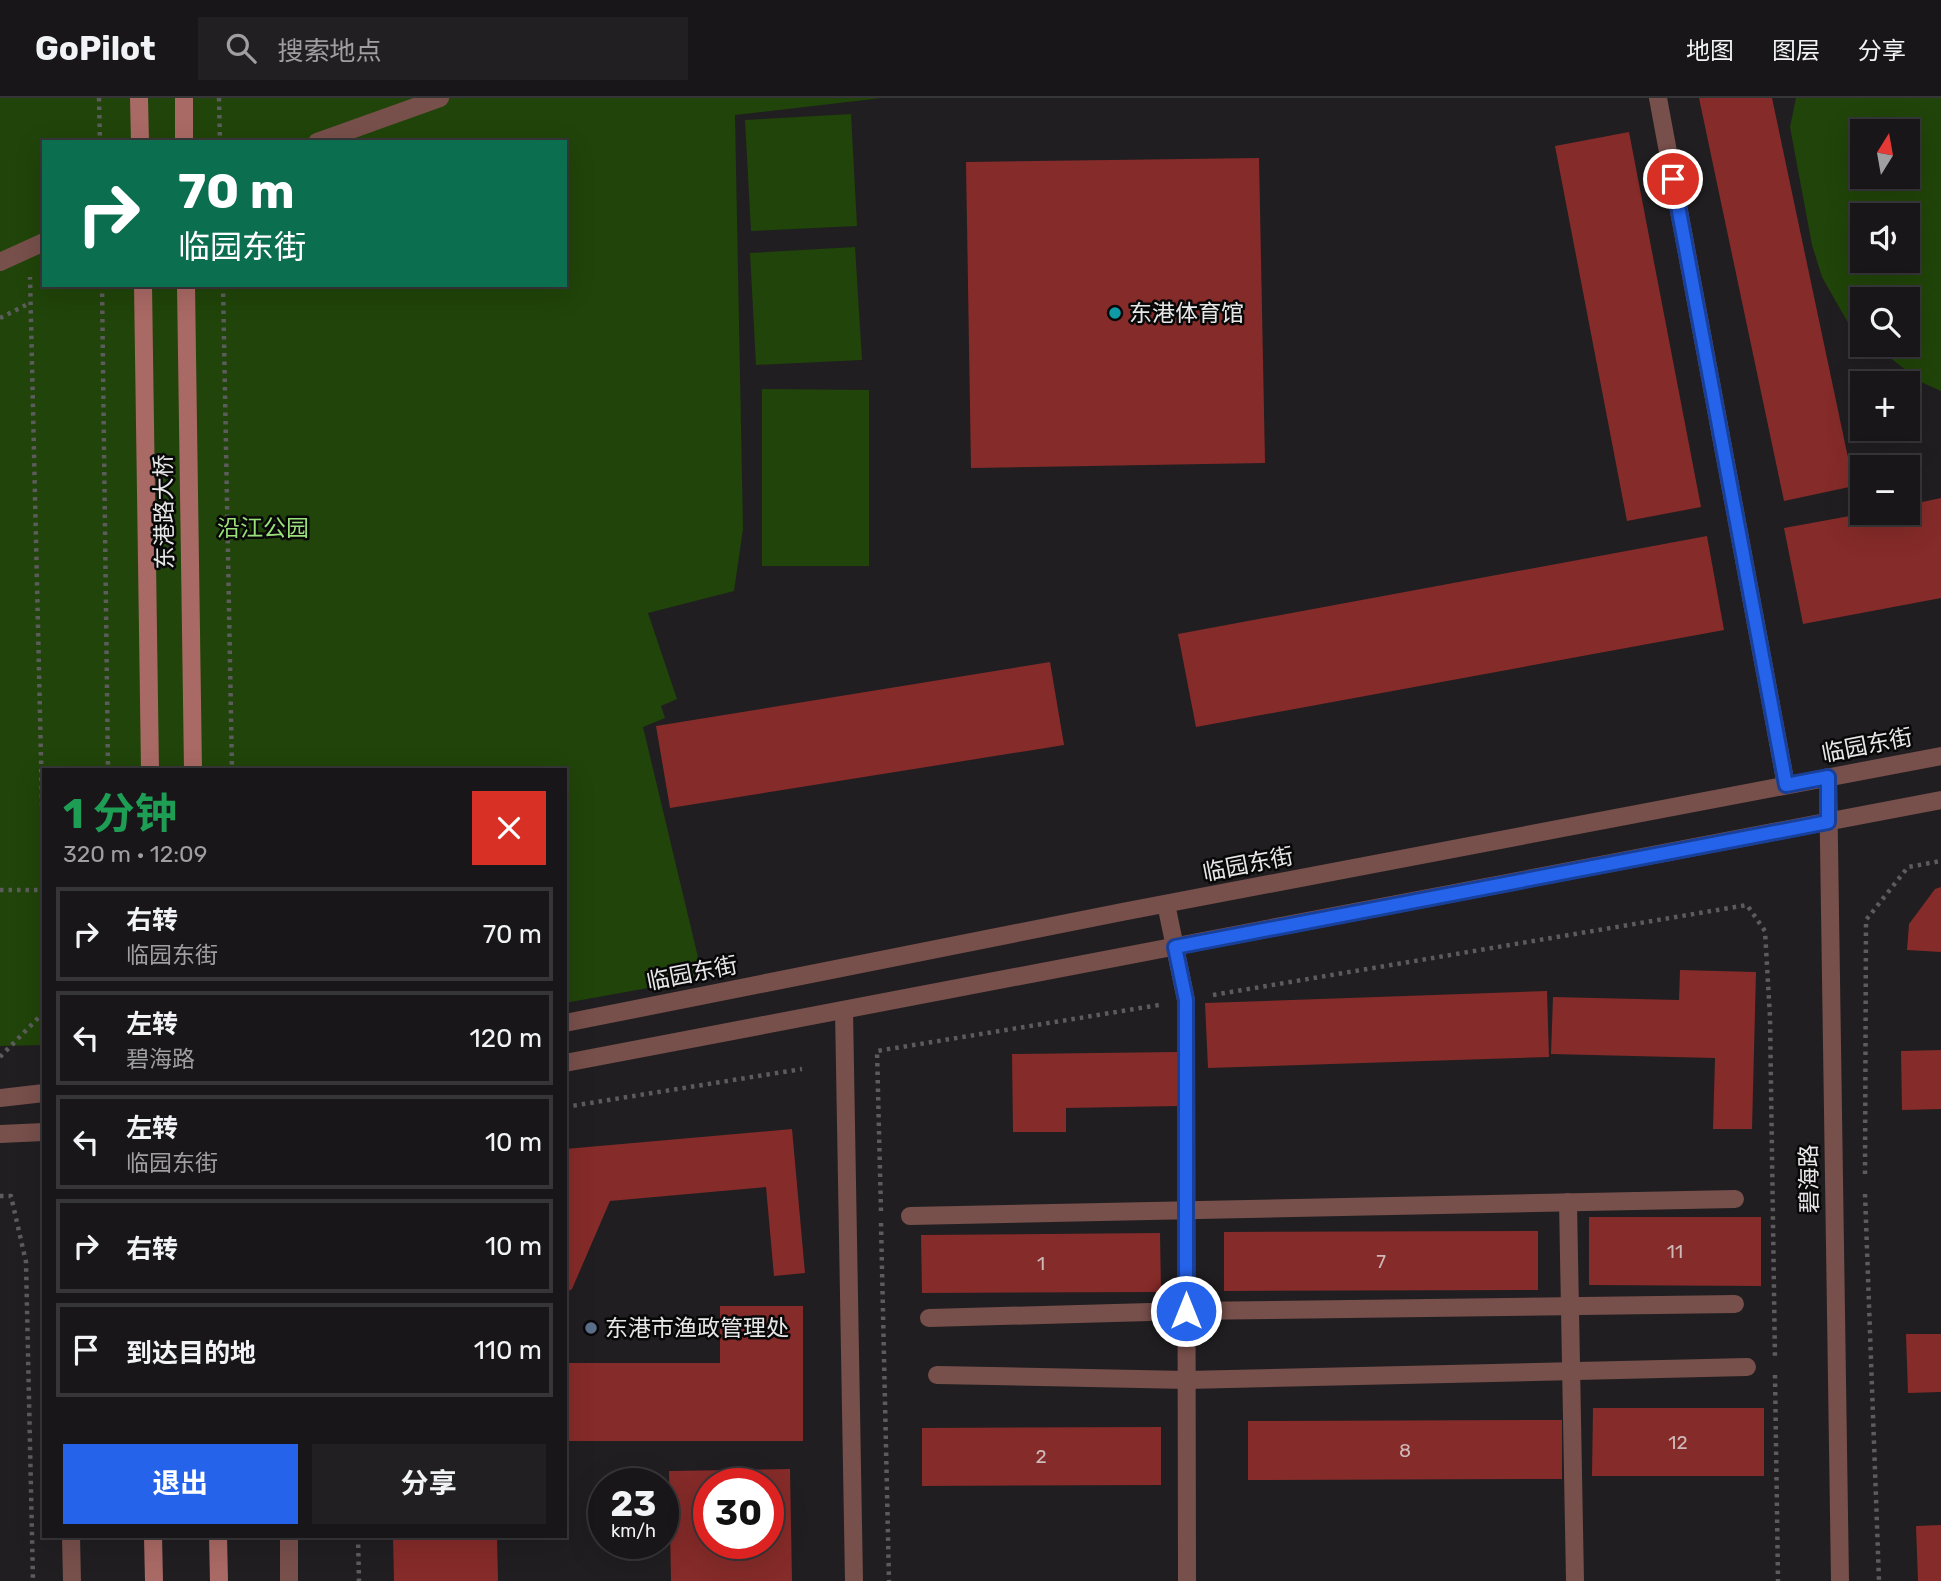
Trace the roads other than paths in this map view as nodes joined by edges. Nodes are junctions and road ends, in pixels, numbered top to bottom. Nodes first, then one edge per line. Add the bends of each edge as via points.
1 (139, 98) edge
2 (184, 98) edge
3 (440, 98) edge
4 (1658, 98) edge
5 (140, 140) edge
6 (184, 140) edge
7 (323, 140) edge
8 (37, 245) edge
9 (0, 262) edge
10 (143, 287) edge
11 (186, 287) edge
12 (1941, 756) edge
13 (150, 768) edge
14 (192, 768) edge
15 (1828, 777) junction
16 (1786, 785) junction
17 (1941, 800) edge
18 (1828, 822) junction
19 (1166, 904) junction
20 (1175, 947) junction
21 (845, 1010) junction
22 (567, 1023) edge
23 (567, 1063) edge
24 (42, 1093) edge
25 (0, 1098) edge
26 (42, 1132) edge
27 (0, 1134) edge
28 (1735, 1199) dead end
29 (1568, 1202) junction
30 (1186, 1210) junction
31 (910, 1216) dead end
32 (1735, 1304) dead end
33 (1570, 1306) junction
34 (1186, 1311) junction
35 (929, 1318) dead end
36 (1747, 1367) dead end
37 (1571, 1372) junction
38 (937, 1375) dead end
39 (1187, 1380) junction
40 (71, 1538) edge
41 (153, 1538) edge
42 (218, 1538) edge
43 (289, 1538) edge
44 (72, 1581) edge
45 (154, 1581) edge
46 (219, 1581) edge
47 (289, 1581) edge
48 (853, 1581) edge
49 (1187, 1581) edge
50 (1575, 1581) edge
51 (1840, 1581) edge

1 - 5 main road
2 - 6 main road
3 - 7 street
4 - 16 street
8 - 9 street
10 - 13 main road, 东港路大桥
11 - 14 main road, 东港路大桥
12 - 15 street, 临园东街
15 - 16 street, 临园东街
15 - 18 street, 碧海路
16 - 19 street, 临园东街
17 - 18 street
18 - 20 street
18 - 51 street, 碧海路
19 - 20 street
19 - 22 street, 临园东街
20 - 21 street
20 - 30 street via 1186,1000
21 - 23 street
21 - 48 street
24 - 25 street
26 - 27 street
28 - 29 street
29 - 30 street
29 - 33 street
30 - 31 street
30 - 34 street
32 - 33 street
33 - 34 street
33 - 37 street
34 - 35 street
34 - 39 street
36 - 37 street
37 - 39 street
37 - 50 street
38 - 39 street
39 - 49 street
40 - 44 street
41 - 45 main road
42 - 46 main road
43 - 47 street

